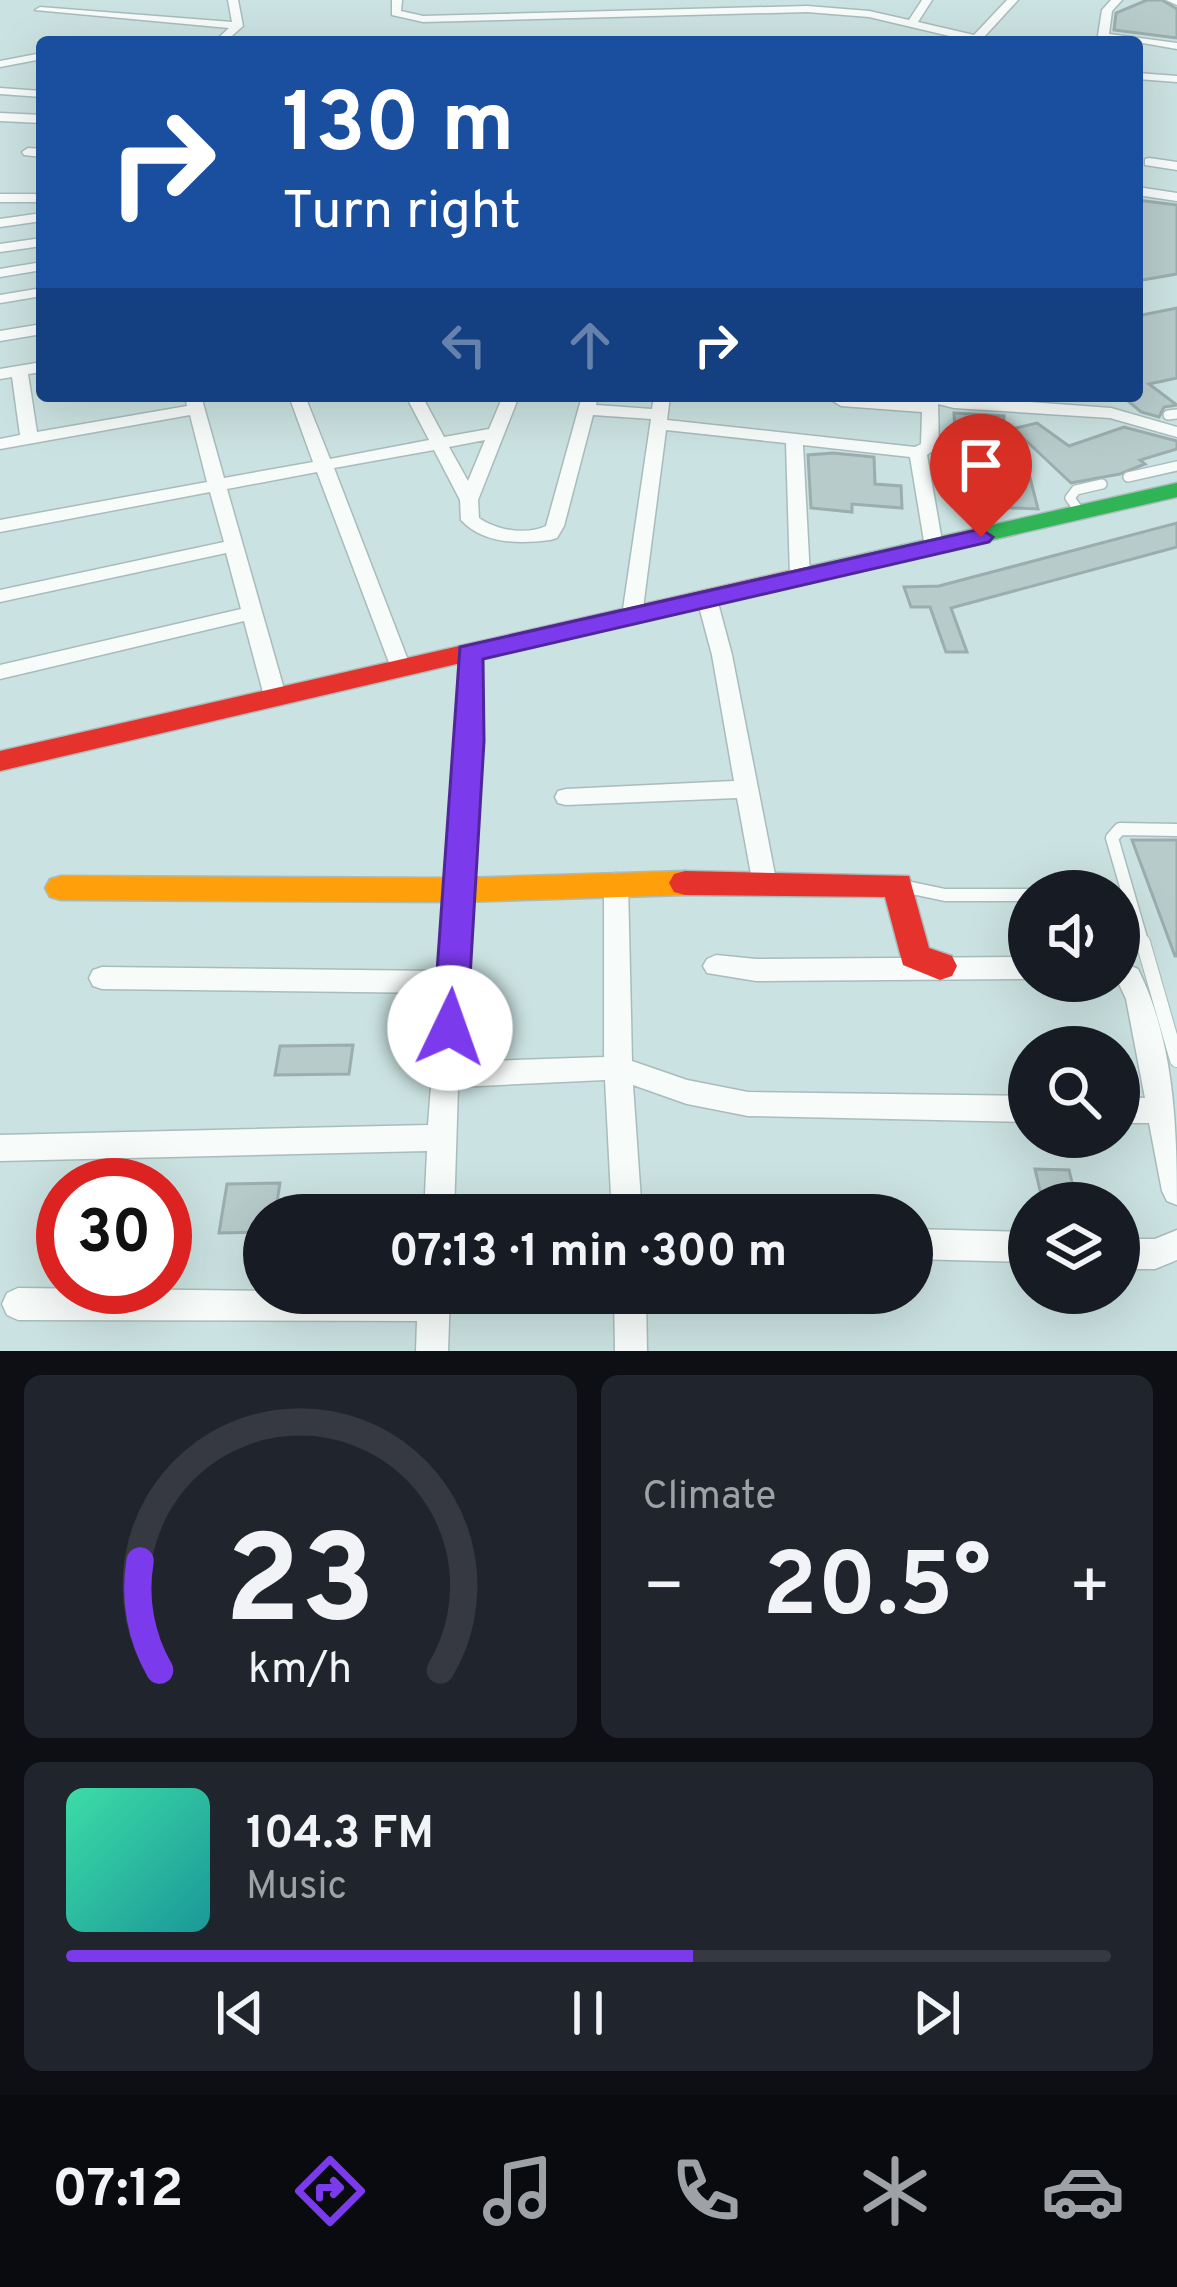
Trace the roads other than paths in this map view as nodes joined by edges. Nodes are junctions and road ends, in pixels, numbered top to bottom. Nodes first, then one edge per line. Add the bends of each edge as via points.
1 (232, 0) edge
2 (397, 0) edge
3 (673, 0) edge
4 (927, 0) edge
5 (1013, 0) edge
6 (1118, 0) edge
7 (809, 5) edge
8 (40, 10) dead end
9 (676, 14) junction
10 (912, 23) junction
11 (238, 26) junction
12 (226, 36) edge
13 (964, 36) edge
14 (979, 36) edge
15 (1103, 36) edge
16 (1143, 43) edge
17 (1177, 46) edge
18 (36, 57) edge
19 (0, 64) edge
20 (1143, 76) edge
21 (1177, 79) edge
22 (0, 92) edge
23 (36, 94) edge
24 (0, 117) edge
25 (36, 119) edge
26 (1149, 162) dead end
27 (1177, 166) edge
28 (1143, 192) edge
29 (36, 197) edge
30 (1177, 197) edge
31 (0, 198) edge
32 (36, 200) edge
33 (36, 219) edge
34 (22, 220) junction
35 (0, 223) edge
36 (36, 243) edge
37 (0, 248) edge
38 (36, 267) edge
39 (0, 273) edge
40 (36, 293) edge
41 (0, 299) edge
42 (36, 330) edge
43 (0, 336) edge
44 (9, 372) edge
45 (300, 402) edge
46 (417, 402) edge
47 (507, 402) edge
48 (930, 402) edge
49 (945, 402) edge
50 (195, 403) edge
51 (589, 403) edge
52 (660, 411) edge
53 (1174, 420) edge
54 (494, 433) junction
55 (29, 439) junction
56 (794, 440) junction
57 (436, 441) junction
58 (0, 444) edge
59 (918, 453) junction
60 (326, 463) junction
61 (1177, 466) edge
62 (1128, 477) dead end
63 (217, 484) junction
64 (1102, 484) dead end
65 (1177, 490) edge
66 (470, 500) junction
67 (1082, 514) junction
68 (0, 526) edge
69 (232, 545) junction
70 (934, 547) junction
71 (800, 577) junction
72 (0, 596) edge
73 (707, 599) junction
74 (250, 614) junction
75 (632, 616) junction
76 (469, 653) junction
77 (401, 668) junction
78 (0, 672) edge
79 (275, 696) junction
80 (2, 767) edge
81 (746, 789) junction
82 (566, 796) dead end
83 (1177, 830) edge
84 (616, 882) junction
85 (765, 885) junction
86 (898, 885) junction
87 (61, 888) dead end
88 (460, 890) junction
89 (1008, 896) edge
90 (716, 966) dead end
91 (940, 966) junction
92 (1008, 968) edge
93 (102, 978) dead end
94 (452, 982) junction
95 (1140, 1002) edge
96 (1177, 1060) edge
97 (618, 1068) junction
98 (448, 1075) junction
99 (1008, 1109) edge
100 (1140, 1111) edge
101 (1159, 1111) junction
102 (439, 1138) junction
103 (0, 1148) edge
104 (1177, 1191) edge
105 (439, 1194) edge
106 (626, 1194) edge
107 (1177, 1244) edge
108 (933, 1245) edge
109 (1008, 1246) edge
110 (1140, 1254) edge
111 (243, 1301) edge
112 (18, 1304) dead end
113 (433, 1314) edge
114 (630, 1314) edge
115 (432, 1351) edge
116 (631, 1351) edge

1 - 11 street
2 - 9 street via 396,14 423,19
3 - 9 street
4 - 10 street
5 - 14 street
6 - 15 street via 1107,10
7 - 9 street
7 - 10 street
8 - 11 street
10 - 13 street
11 - 12 street
16 - 17 street
18 - 19 street
20 - 21 street
22 - 23 street
24 - 25 street
26 - 27 street
28 - 30 street
29 - 31 street
32 - 34 street
33 - 34 street
34 - 35 street
36 - 37 street
38 - 39 street
40 - 41 street
42 - 43 street
44 - 55 street
45 - 60 street
46 - 57 street
47 - 54 street
48 - 59 street via 930,446
49 - 53 street
50 - 55 street
50 - 63 street
51 - 52 street
51 - 66 street via 550,534 476,528
52 - 56 street
52 - 75 street
54 - 57 street
54 - 66 street
55 - 58 street
56 - 59 street
56 - 71 street
57 - 60 street
57 - 66 street
59 - 70 street
60 - 63 street
60 - 77 street
61 - 62 lane
63 - 68 street
63 - 69 street
64 - 67 lane via 1070,498
65 - 67 street
67 - 70 street
69 - 72 street
69 - 74 street
70 - 71 street
71 - 73 street
73 - 75 street
73 - 81 street
74 - 78 street
74 - 79 street
75 - 76 street
76 - 77 street
76 - 88 street
77 - 79 street
79 - 80 street
81 - 82 street
81 - 85 street
83 - 96 lane via 1120,829 1112,838
84 - 85 street
84 - 88 street
84 - 97 street
85 - 86 street
86 - 89 lane
86 - 91 street via 915,956
87 - 88 street
88 - 94 street
90 - 91 street
91 - 92 street
93 - 94 street
94 - 98 street
95 - 101 street
97 - 98 street
97 - 99 street via 748,1104
97 - 106 street
98 - 102 street
100 - 101 street
101 - 104 street
102 - 103 street
102 - 105 street
107 - 110 street
108 - 109 street
111 - 112 street
113 - 115 street
114 - 116 street

